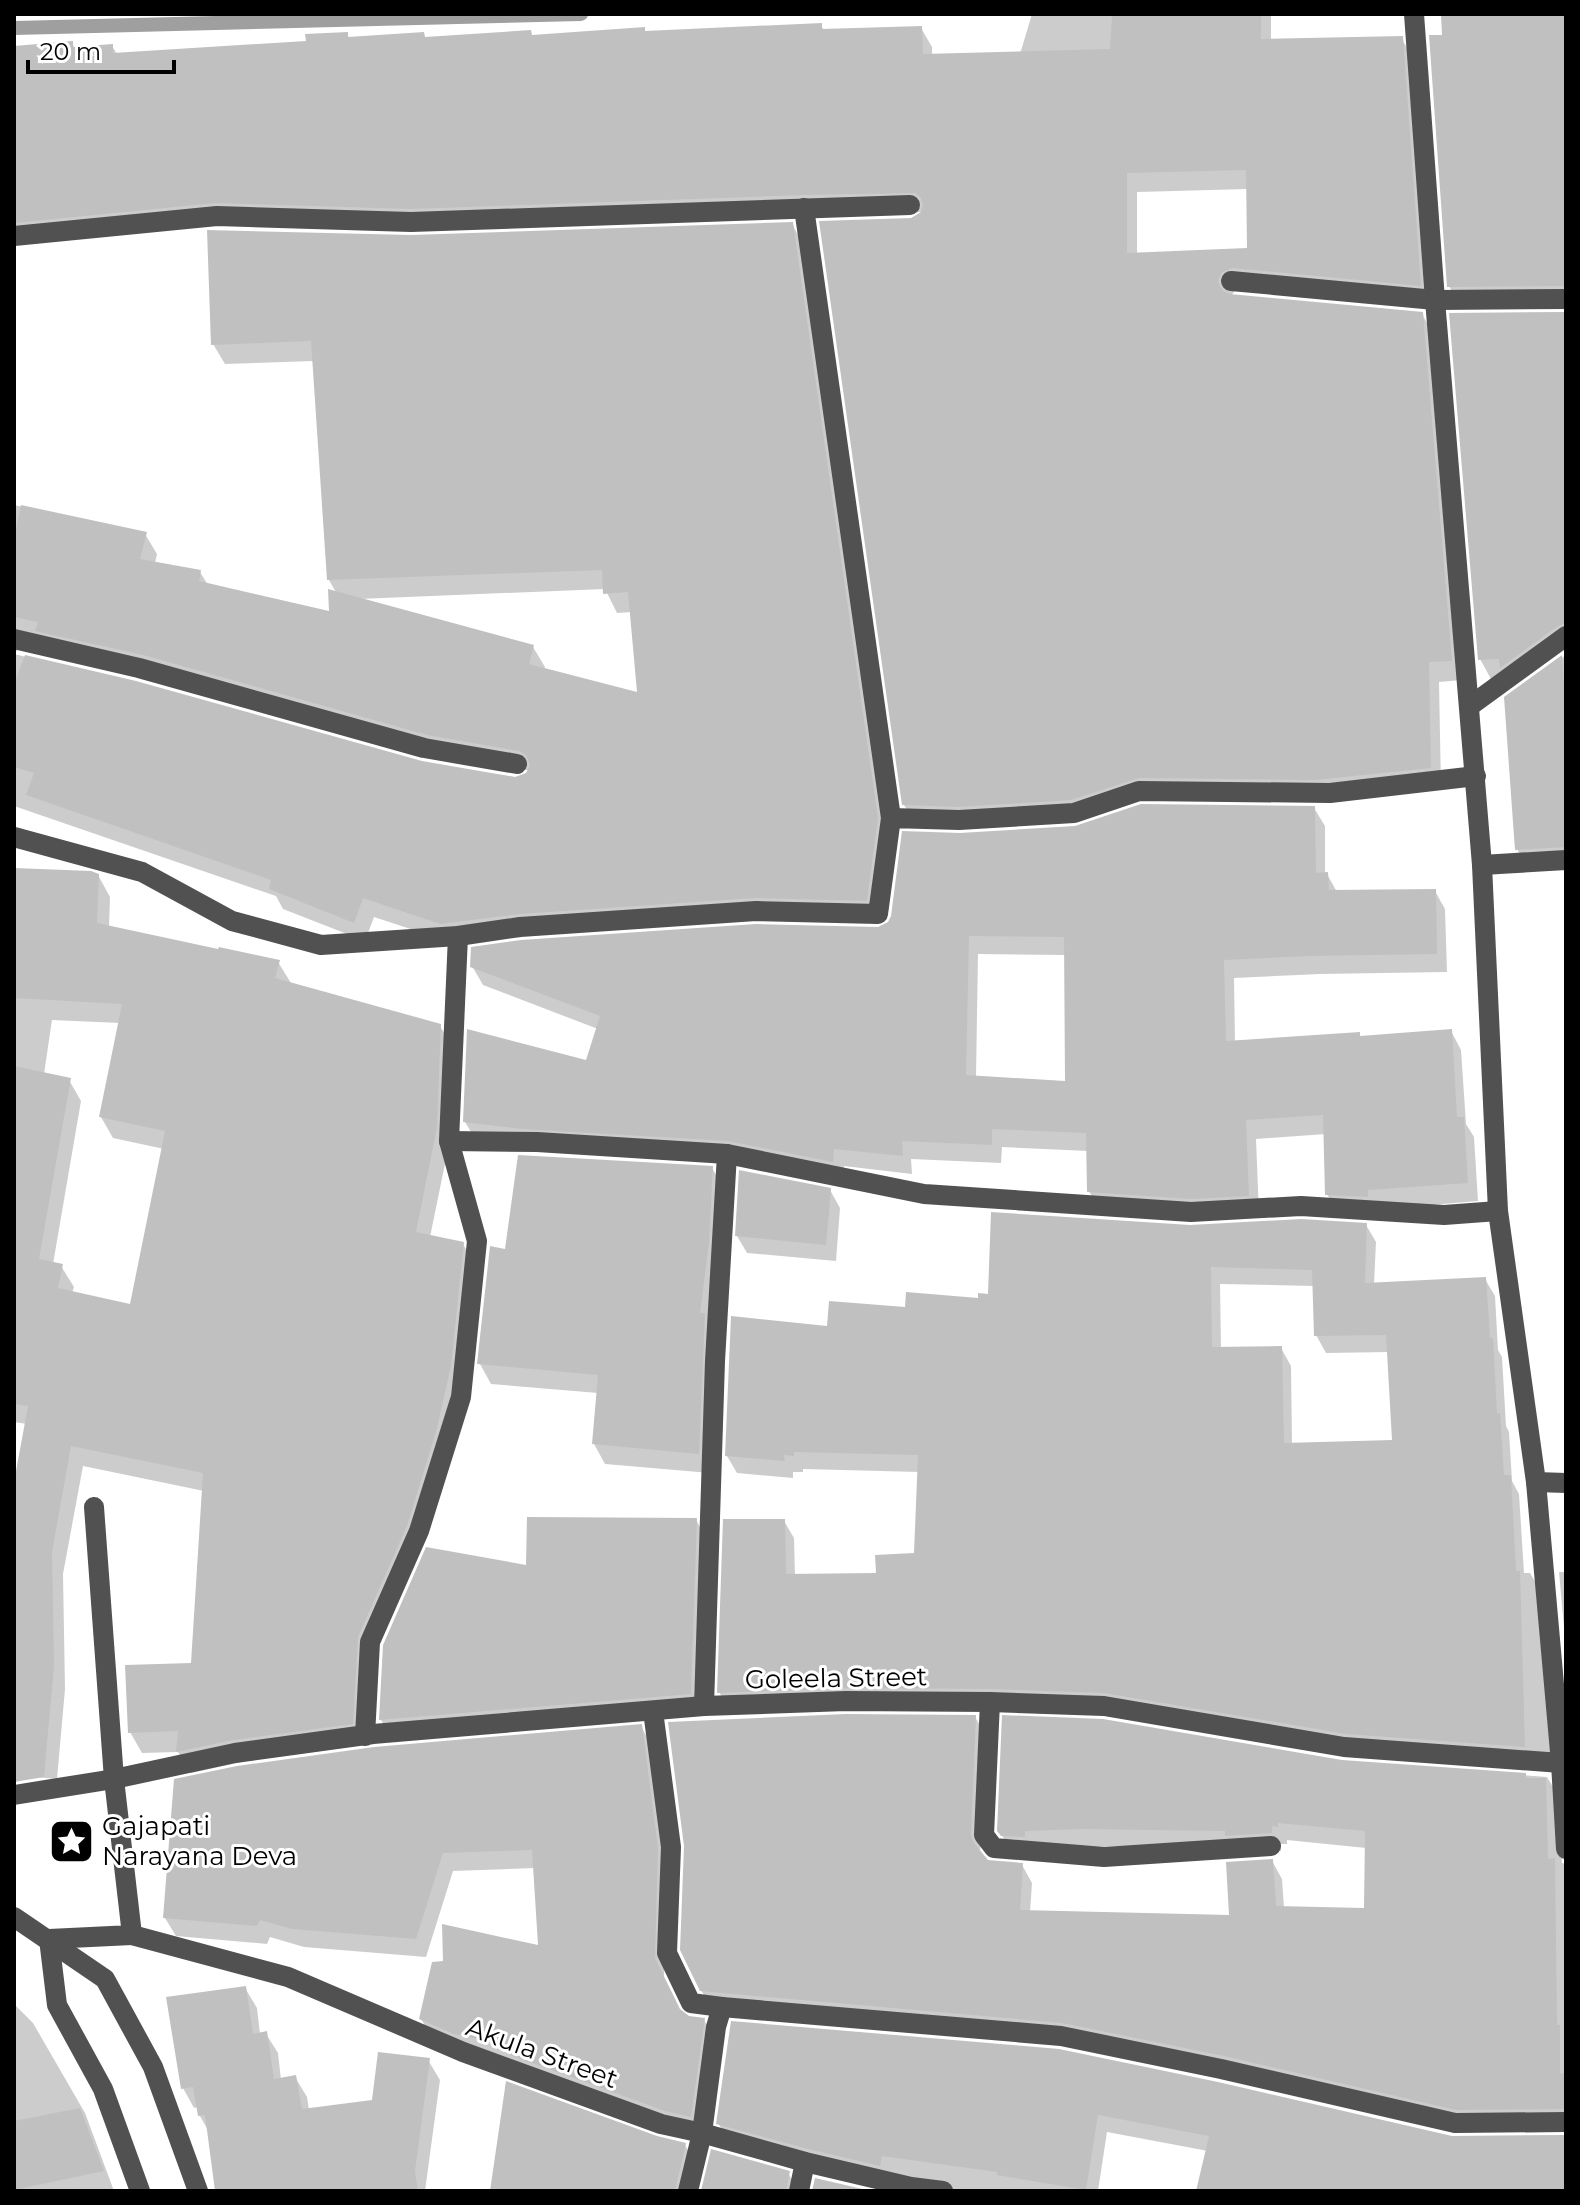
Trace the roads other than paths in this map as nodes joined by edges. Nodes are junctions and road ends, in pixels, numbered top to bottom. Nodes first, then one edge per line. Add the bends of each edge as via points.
1 (1414, 14) edge
2 (910, 205) dead end
3 (804, 208) junction
4 (14, 236) edge
5 (1231, 281) dead end
6 (1566, 299) edge
7 (1435, 300) junction
8 (1566, 636) edge
9 (14, 639) edge
10 (1470, 706) junction
11 (517, 764) dead end
12 (1476, 776) junction
13 (891, 818) junction
14 (14, 837) edge
15 (1566, 860) edge
16 (1482, 865) junction
17 (458, 936) junction
18 (449, 1141) junction
19 (727, 1154) junction
20 (1498, 1211) junction
21 (1536, 1482) junction
22 (1566, 1483) edge
23 (94, 1507) dead end
24 (990, 1702) junction
25 (704, 1706) junction
26 (653, 1711) junction
27 (365, 1736) junction
28 (1561, 1763) junction
29 (114, 1779) junction
30 (14, 1795) edge
31 (1565, 1826) edge
32 (1271, 1846) dead end
33 (1566, 1849) edge
34 (14, 1917) edge
35 (132, 1935) junction
36 (49, 1939) junction
37 (722, 2007) junction
38 (1566, 2122) edge
39 (702, 2133) junction
40 (805, 2162) junction
41 (140, 2191) edge
42 (198, 2191) edge
43 (688, 2191) edge
44 (799, 2191) edge
45 (943, 2191) edge

1 - 7 street
2 - 3 street
3 - 4 street via 411,222 217,216
3 - 13 street
5 - 7 street
6 - 7 street
7 - 10 street
8 - 10 street
9 - 11 street via 139,668 424,748
10 - 12 street
12 - 13 street via 1330,793 1139,791 1074,813
12 - 16 street
13 - 17 street via 878,914 756,911
14 - 17 street via 142,872 232,921 321,945
15 - 16 street
16 - 20 street
17 - 18 street
18 - 19 street
18 - 27 street via 477,1241 461,1397 419,1531 370,1642
19 - 20 street via 924,1194 1191,1212 1301,1206 1444,1215
19 - 25 street
20 - 21 street
21 - 22 street
21 - 28 street
23 - 29 street
24 - 25 street, Goleela Street
24 - 28 street, Goleela Street via 1104,1706 1344,1747
24 - 32 street via 984,1835 994,1848 1104,1857
25 - 26 street, Goleela Street
26 - 27 street, Goleela Street
26 - 37 street via 671,1847 667,1953 691,2003
27 - 29 street, Goleela Street via 235,1753
28 - 31 street
29 - 30 street, Goleela Street
29 - 35 street
31 - 33 street
34 - 36 street
35 - 36 street, Akula Street
35 - 39 street, Akula Street via 288,1977 463,2052 661,2124
36 - 41 street via 57,2005 103,2089
36 - 42 street via 105,1979 153,2067
37 - 38 street via 1061,2036 1455,2123
37 - 39 street
39 - 40 street, Akula Street
39 - 43 street
40 - 44 street
40 - 45 street, Akula Street

